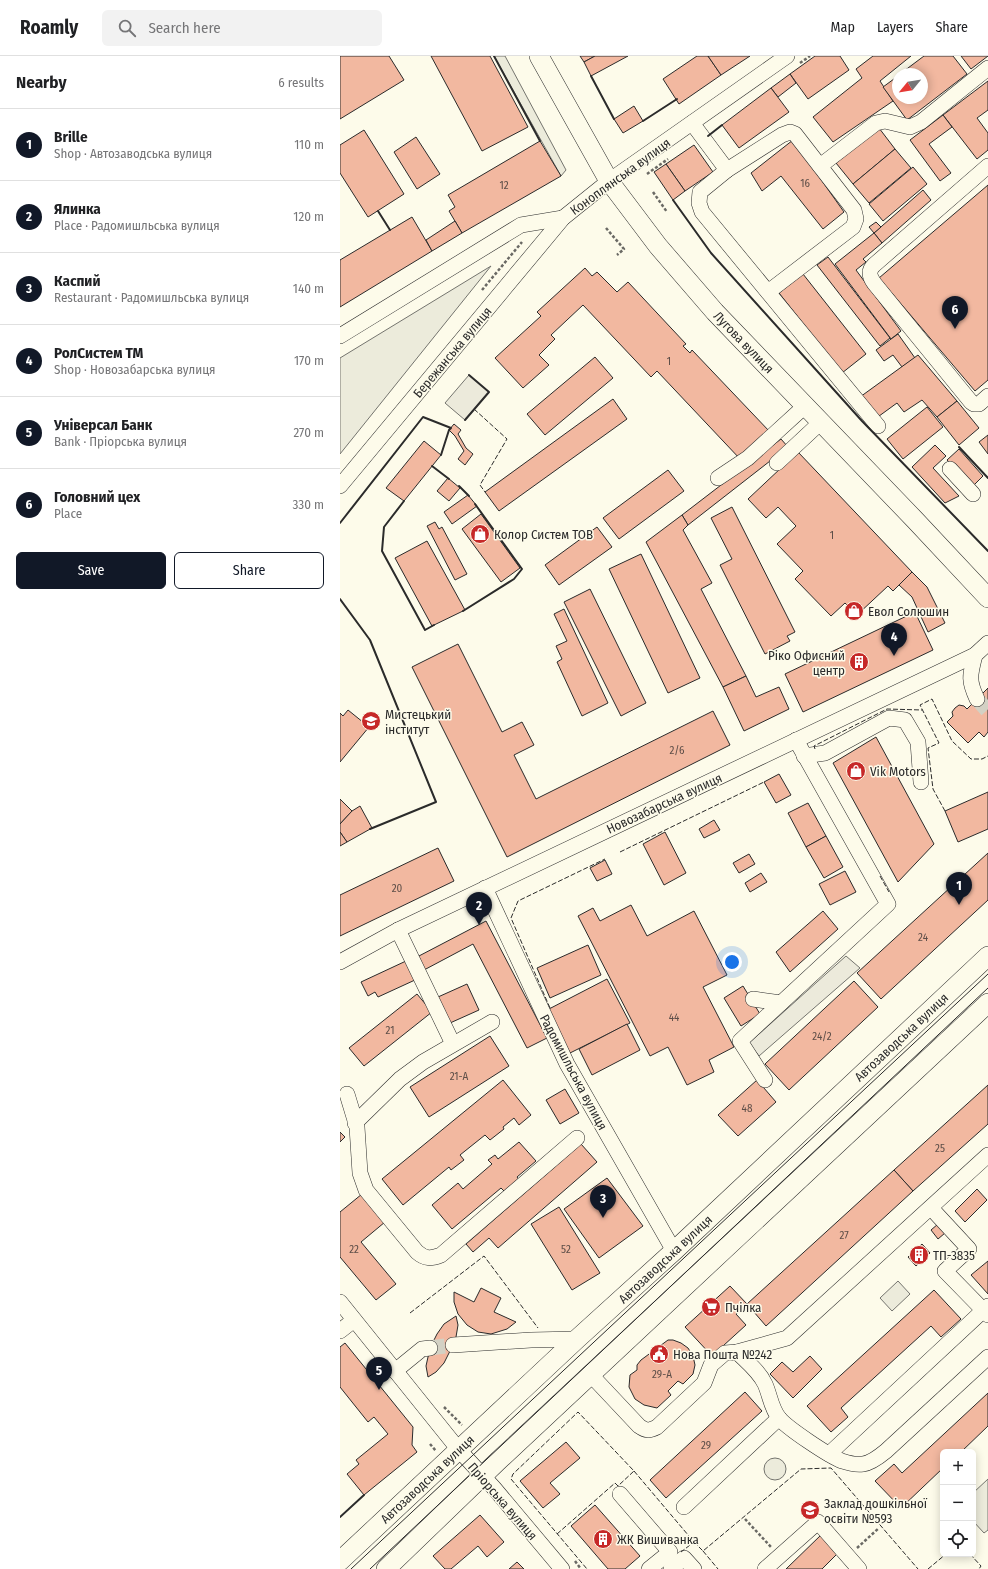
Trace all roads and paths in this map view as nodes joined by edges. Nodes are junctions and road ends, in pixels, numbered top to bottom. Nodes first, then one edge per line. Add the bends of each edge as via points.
1 (539, 56) edge
2 (787, 56) edge
3 (988, 68) edge
4 (692, 123) junction
5 (820, 166) junction
6 (988, 166) edge
7 (727, 170) junction
8 (609, 182) junction
9 (653, 192) dead end
10 (667, 212) dead end
11 (563, 218) junction
12 (521, 225) junction
13 (606, 228) dead end
14 (617, 255) dead end
15 (482, 291) dead end
16 (768, 292) junction
17 (340, 336) edge
18 (988, 396) edge
19 (805, 406) junction
20 (821, 422) junction
21 (878, 426) dead end
22 (777, 463) dead end
23 (950, 469) dead end
24 (718, 478) dead end
25 (340, 486) edge
26 (973, 494) dead end
27 (988, 598) edge
28 (988, 643) edge
29 (975, 655) junction
30 (977, 699) tunnel mouth
31 (796, 740) junction
32 (804, 756) junction
33 (921, 782) dead end
34 (485, 888) junction
35 (398, 930) junction
36 (988, 956) edge
37 (340, 962) edge
38 (753, 999) dead end
39 (781, 1003) junction
40 (988, 1003) edge
41 (492, 1022) dead end
42 (453, 1044) junction
43 (765, 1080) dead end
44 (347, 1094) dead end
45 (355, 1124) junction
46 (576, 1138) dead end
47 (988, 1155) edge
48 (931, 1208) junction
49 (674, 1251) junction
50 (340, 1302) edge
51 (986, 1310) edge
52 (354, 1320) junction
53 (340, 1331) edge
54 (577, 1340) junction
55 (453, 1345) tunnel mouth
56 (430, 1348) tunnel mouth
57 (737, 1352) junction
58 (988, 1357) edge
59 (395, 1371) junction
60 (591, 1375) junction
61 (779, 1418) junction
62 (459, 1450) junction
63 (829, 1454) junction
64 (483, 1476) junction
65 (620, 1494) dead end
66 (684, 1507) dead end
67 (745, 1519) dead end
68 (879, 1528) dead end
69 (780, 1556) junction
70 (848, 1556) junction
71 (340, 1561) edge
72 (386, 1569) edge
73 (562, 1569) edge
74 (648, 1569) edge
75 (671, 1569) edge
76 (694, 1569) edge
77 (766, 1569) edge
78 (860, 1569) edge

1 - 8 main road, Лугова вулиця
2 - 4 street, Коноплянська вулиця
3 - 5 street via 920,122 910,127 885,121 876,124
4 - 7 street
4 - 8 street, Коноплянська вулиця
5 - 7 street via 795,134 790,132
5 - 16 street via 854,210 856,219 853,227
6 - 18 street via 874,265 869,275 971,402 979,404
7 - 16 street via 700,192 699,203 702,212
8 - 11 street, Коноплянська вулиця
8 - 19 main road, Лугова вулиця via 681,274
9 - 10 path
11 - 12 street, Коноплянська вулиця
11 - 25 street, Бережанська вулиця
12 - 15 path via 528,235
12 - 17 street, Коноплянська вулиця
13 - 14 path via 624,249
16 - 21 street
19 - 20 main road, Лугова вулиця
19 - 24 street via 748,458
20 - 22 street
20 - 27 main road, Лугова вулиця
23 - 26 street
28 - 29 street, Новозабарська вулиця
29 - 30 street via 970,675
29 - 31 street, Новозабарська вулиця
31 - 32 street
31 - 34 street, Новозабарська вулиця
32 - 33 street via 825,753 889,718 905,720 918,742
32 - 39 street via 888,904
34 - 35 street, Новозабарська вулиця
34 - 49 street, Радомишльська вулиця via 567,1064
35 - 37 street, Новозабарська вулиця
35 - 42 street
36 - 49 main road, Автозаводська вулиця
38 - 39 street
39 - 43 street via 740,1041
40 - 60 main road
41 - 42 street
42 - 45 street via 400,1078
44 - 45 street
45 - 46 street via 360,1173 366,1190 417,1252 429,1258 441,1254
47 - 48 street
48 - 51 street via 969,1249 945,1271
48 - 57 street via 787,1338
49 - 54 main road, Автозаводська вулиця
50 - 52 street, Пріорська вулиця
51 - 63 street
52 - 53 street
52 - 59 street, Пріорська вулиця
54 - 55 street
54 - 62 main road, Автозаводська вулиця
56 - 59 street via 422,1349
57 - 60 street via 725,1353 711,1365 704,1383 657,1427 645,1431
57 - 61 street via 765,1384
58 - 63 street via 876,1459 864,1464 853,1464
59 - 62 street, Пріорська вулиця
60 - 64 main road
61 - 63 street
61 - 66 street
62 - 64 street, Пріорська вулиця
62 - 71 main road, Автозаводська вулиця
64 - 72 main road
64 - 73 street, Пріорська вулиця
65 - 74 street via 670,1552
67 - 69 path
68 - 70 path
69 - 70 street via 818,1522
69 - 77 street
70 - 78 street
75 - 76 street via 684,1558

